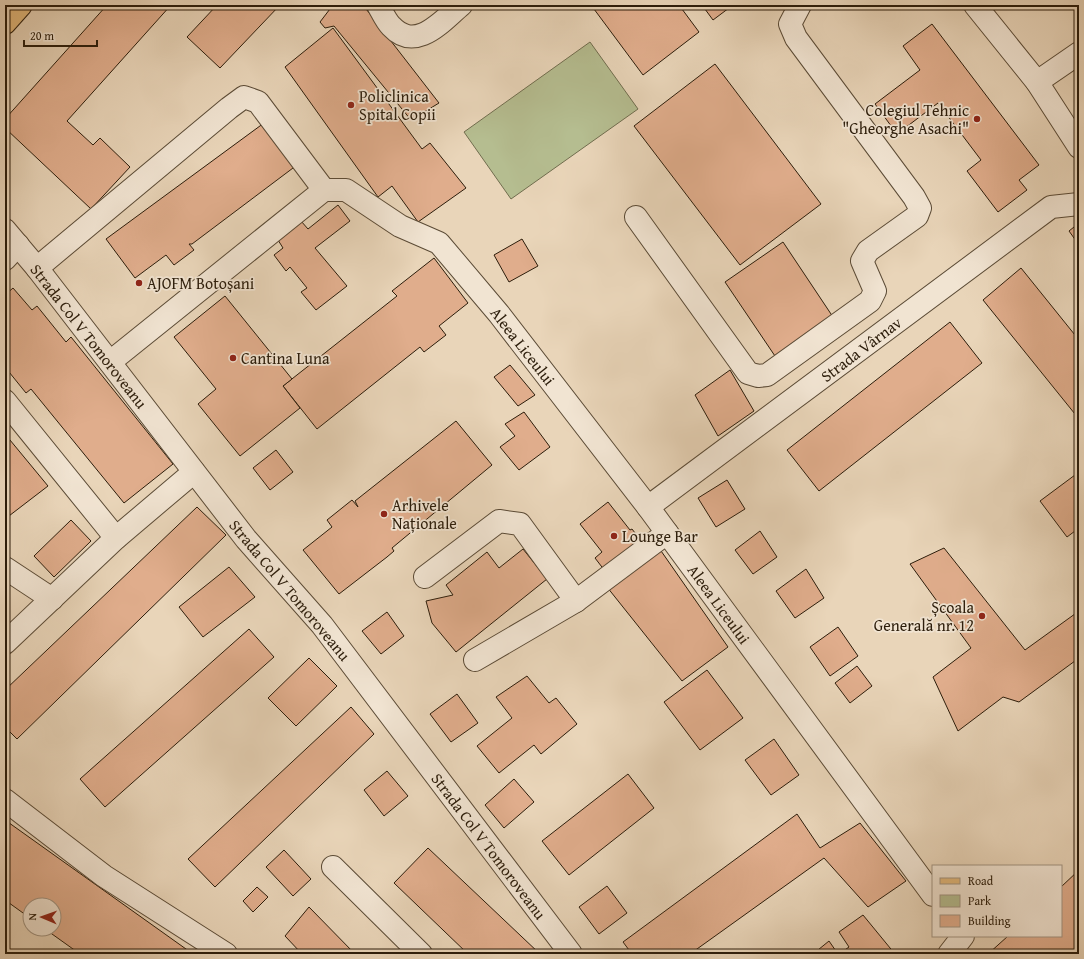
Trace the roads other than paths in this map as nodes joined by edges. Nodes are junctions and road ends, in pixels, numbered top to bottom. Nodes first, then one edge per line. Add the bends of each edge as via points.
1 (21, 5) edge
2 (378, 5) edge
3 (461, 5) edge
4 (800, 5) edge
5 (975, 5) edge
6 (5, 23) edge
7 (1079, 53) edge
8 (1037, 82) junction
9 (1079, 147) edge
10 (324, 190) junction
11 (1079, 204) edge
12 (636, 217) dead end
13 (9, 245) edge
14 (37, 268) junction
15 (110, 362) junction
16 (5, 401) edge
17 (194, 472) junction
18 (648, 507) junction
19 (667, 533) junction
20 (116, 538) junction
21 (5, 568) edge
22 (425, 578) dead end
23 (52, 599) junction
24 (576, 601) junction
25 (5, 643) edge
26 (475, 660) dead end
27 (5, 800) edge
28 (333, 867) dead end
29 (932, 894) edge
30 (963, 937) edge
31 (226, 954) edge
32 (421, 954) edge
33 (571, 954) edge
34 (949, 954) edge

1 - 6 main road
2 - 3 street via 391,26 407,37 426,35
4 - 12 street via 790,24 796,38 920,208 917,216 868,251 862,261 875,292 870,301 767,375 748,373
5 - 8 street
7 - 8 street
8 - 9 street
10 - 14 street via 258,102 244,97
10 - 15 street
10 - 18 street, Aleea Liceului via 346,190 400,226 439,243 499,314
11 - 18 street, Strada Vârnav via 1051,207
13 - 14 street, Strada Col V Tomoroveanu
14 - 15 street, Strada Col V Tomoroveanu
15 - 17 street, Strada Col V Tomoroveanu
16 - 20 street
17 - 20 street
17 - 33 street, Strada Col V Tomoroveanu via 246,539 322,625
18 - 19 street, Aleea Liceului
19 - 24 street
19 - 29 street, Aleea Liceului
20 - 23 street
21 - 23 street
22 - 24 street via 499,521 520,524
23 - 25 street
24 - 26 street
27 - 31 street via 104,876
28 - 32 street
30 - 34 street

